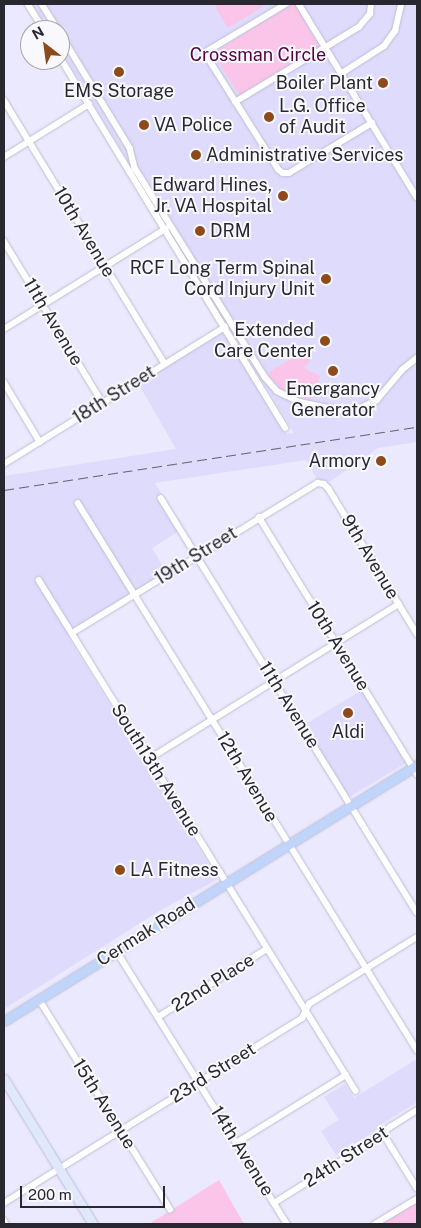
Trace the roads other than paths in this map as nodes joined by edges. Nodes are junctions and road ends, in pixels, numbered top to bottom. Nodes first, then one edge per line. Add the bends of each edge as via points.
1 (28, 4) edge
2 (42, 4) edge
3 (287, 4) edge
4 (299, 4) edge
5 (371, 4) edge
6 (401, 4) edge
7 (38, 20) edge
8 (52, 20) edge
9 (326, 47) junction
10 (70, 49) edge
11 (68, 70) edge
12 (342, 73) junction
13 (4, 100) edge
14 (236, 102) junction
15 (89, 104) junction
16 (372, 123) junction
17 (29, 141) junction
18 (4, 157) edge
19 (417, 197) edge
20 (165, 229) junction
21 (4, 241) edge
22 (105, 266) junction
23 (42, 305) junction
24 (225, 327) junction
25 (4, 329) edge
26 (417, 358) edge
27 (165, 364) junction
28 (4, 382) edge
29 (103, 403) junction
30 (286, 428) dead end
31 (40, 442) junction
32 (4, 464) edge
33 (322, 483) joint
34 (161, 498) dead end
35 (78, 503) dead end
36 (259, 518) junction
37 (197, 556) junction
38 (39, 580) dead end
39 (134, 594) junction
40 (399, 604) junction
41 (72, 633) junction
42 (417, 634) edge
43 (336, 643) junction
44 (274, 681) junction
45 (212, 720) junction
46 (149, 759) junction
47 (416, 769) edge
48 (350, 806) junction
49 (288, 844) junction
50 (226, 882) junction
51 (417, 912) edge
52 (417, 937) edge
53 (267, 949) junction
54 (116, 950) junction
55 (367, 969) junction
56 (39, 999) junction
57 (306, 1010) junction
58 (158, 1017) junction
59 (4, 1021) edge
60 (417, 1050) edge
61 (346, 1075) junction
62 (4, 1078) edge
63 (199, 1082) junction
64 (356, 1091) dead end
65 (417, 1110) edge
66 (120, 1130) junction
67 (383, 1133) junction
68 (236, 1143) junction
69 (58, 1170) junction
70 (417, 1188) edge
71 (417, 1199) edge
72 (4, 1203) edge
73 (274, 1203) junction
74 (170, 1209) dead end
75 (4, 1220) edge
76 (6, 1224) edge
77 (93, 1224) edge
78 (287, 1224) edge
79 (374, 1224) edge

1 - 7 street
2 - 8 street
3 - 14 street via 205,53
4 - 9 street
5 - 9 street via 370,14 364,23
6 - 12 street via 395,31 384,46
9 - 12 street
9 - 14 street
10 - 26 street via 130,148 135,168 265,378 277,391 300,402 337,410 356,410 377,400 402,370
11 - 15 street
12 - 16 street
13 - 17 street, 10th Avenue
14 - 16 street via 278,170 283,173 289,173
15 - 17 street
15 - 20 street
16 - 19 street
17 - 18 street
17 - 22 street, 10th Avenue
20 - 22 street
20 - 24 street
21 - 23 street, 11th Avenue
22 - 23 street
22 - 27 street, 10th Avenue
23 - 25 street
23 - 29 street, 11th Avenue
24 - 27 street, 18th Street
24 - 30 street
27 - 29 street, 18th Street
28 - 31 street
29 - 31 street, 18th Street
31 - 32 street, 18th Street
33 - 36 street, 19th Street via 310,486
33 - 40 street, 9th Avenue
34 - 37 street, 11th Avenue
35 - 39 street, 12th Avenue
36 - 37 street, 19th Street
36 - 43 street, 10th Avenue
37 - 39 street, 19th Street
37 - 44 street, 11th Avenue
38 - 41 street, South13th Avenue
39 - 41 street, 19th Street
39 - 45 street, 12th Avenue
40 - 42 street, 9th Avenue
40 - 43 street
41 - 46 street, South13th Avenue
43 - 44 street
43 - 47 street, 10th Avenue
44 - 45 street
44 - 48 street, 11th Avenue
45 - 46 street
45 - 49 street, 12th Avenue
46 - 50 street, South13th Avenue
47 - 48 main road, Cermak Road
48 - 49 main road, Cermak Road
48 - 51 street, 11th Avenue
49 - 50 main road, Cermak Road
49 - 55 street, 12th Avenue
50 - 53 street, South13th Avenue
50 - 54 main road, Cermak Road
52 - 55 street, 23rd Street
53 - 57 street, South13th Avenue
53 - 58 street, 22nd Place
54 - 56 main road, Cermak Road
54 - 58 street, 14th Avenue
55 - 57 street, 23rd Street via 309,1004
55 - 60 street, 12th Avenue
56 - 59 main road, Cermak Road
56 - 66 street, 15th Avenue
57 - 61 street, South13th Avenue
57 - 63 street, 23rd Street via 302,1018
58 - 63 street, 14th Avenue
61 - 64 street, South13th Avenue
61 - 68 street
62 - 69 street
63 - 66 street, 23rd Street
63 - 68 street, 14th Avenue
65 - 67 street, 24th Street
66 - 69 street, 23rd Street
66 - 74 street, 15th Avenue
67 - 70 street
67 - 73 street, 24th Street
68 - 73 street, 14th Avenue
69 - 72 street, 23rd Street
69 - 77 street
71 - 79 street
73 - 78 street, 14th Avenue
75 - 76 street

